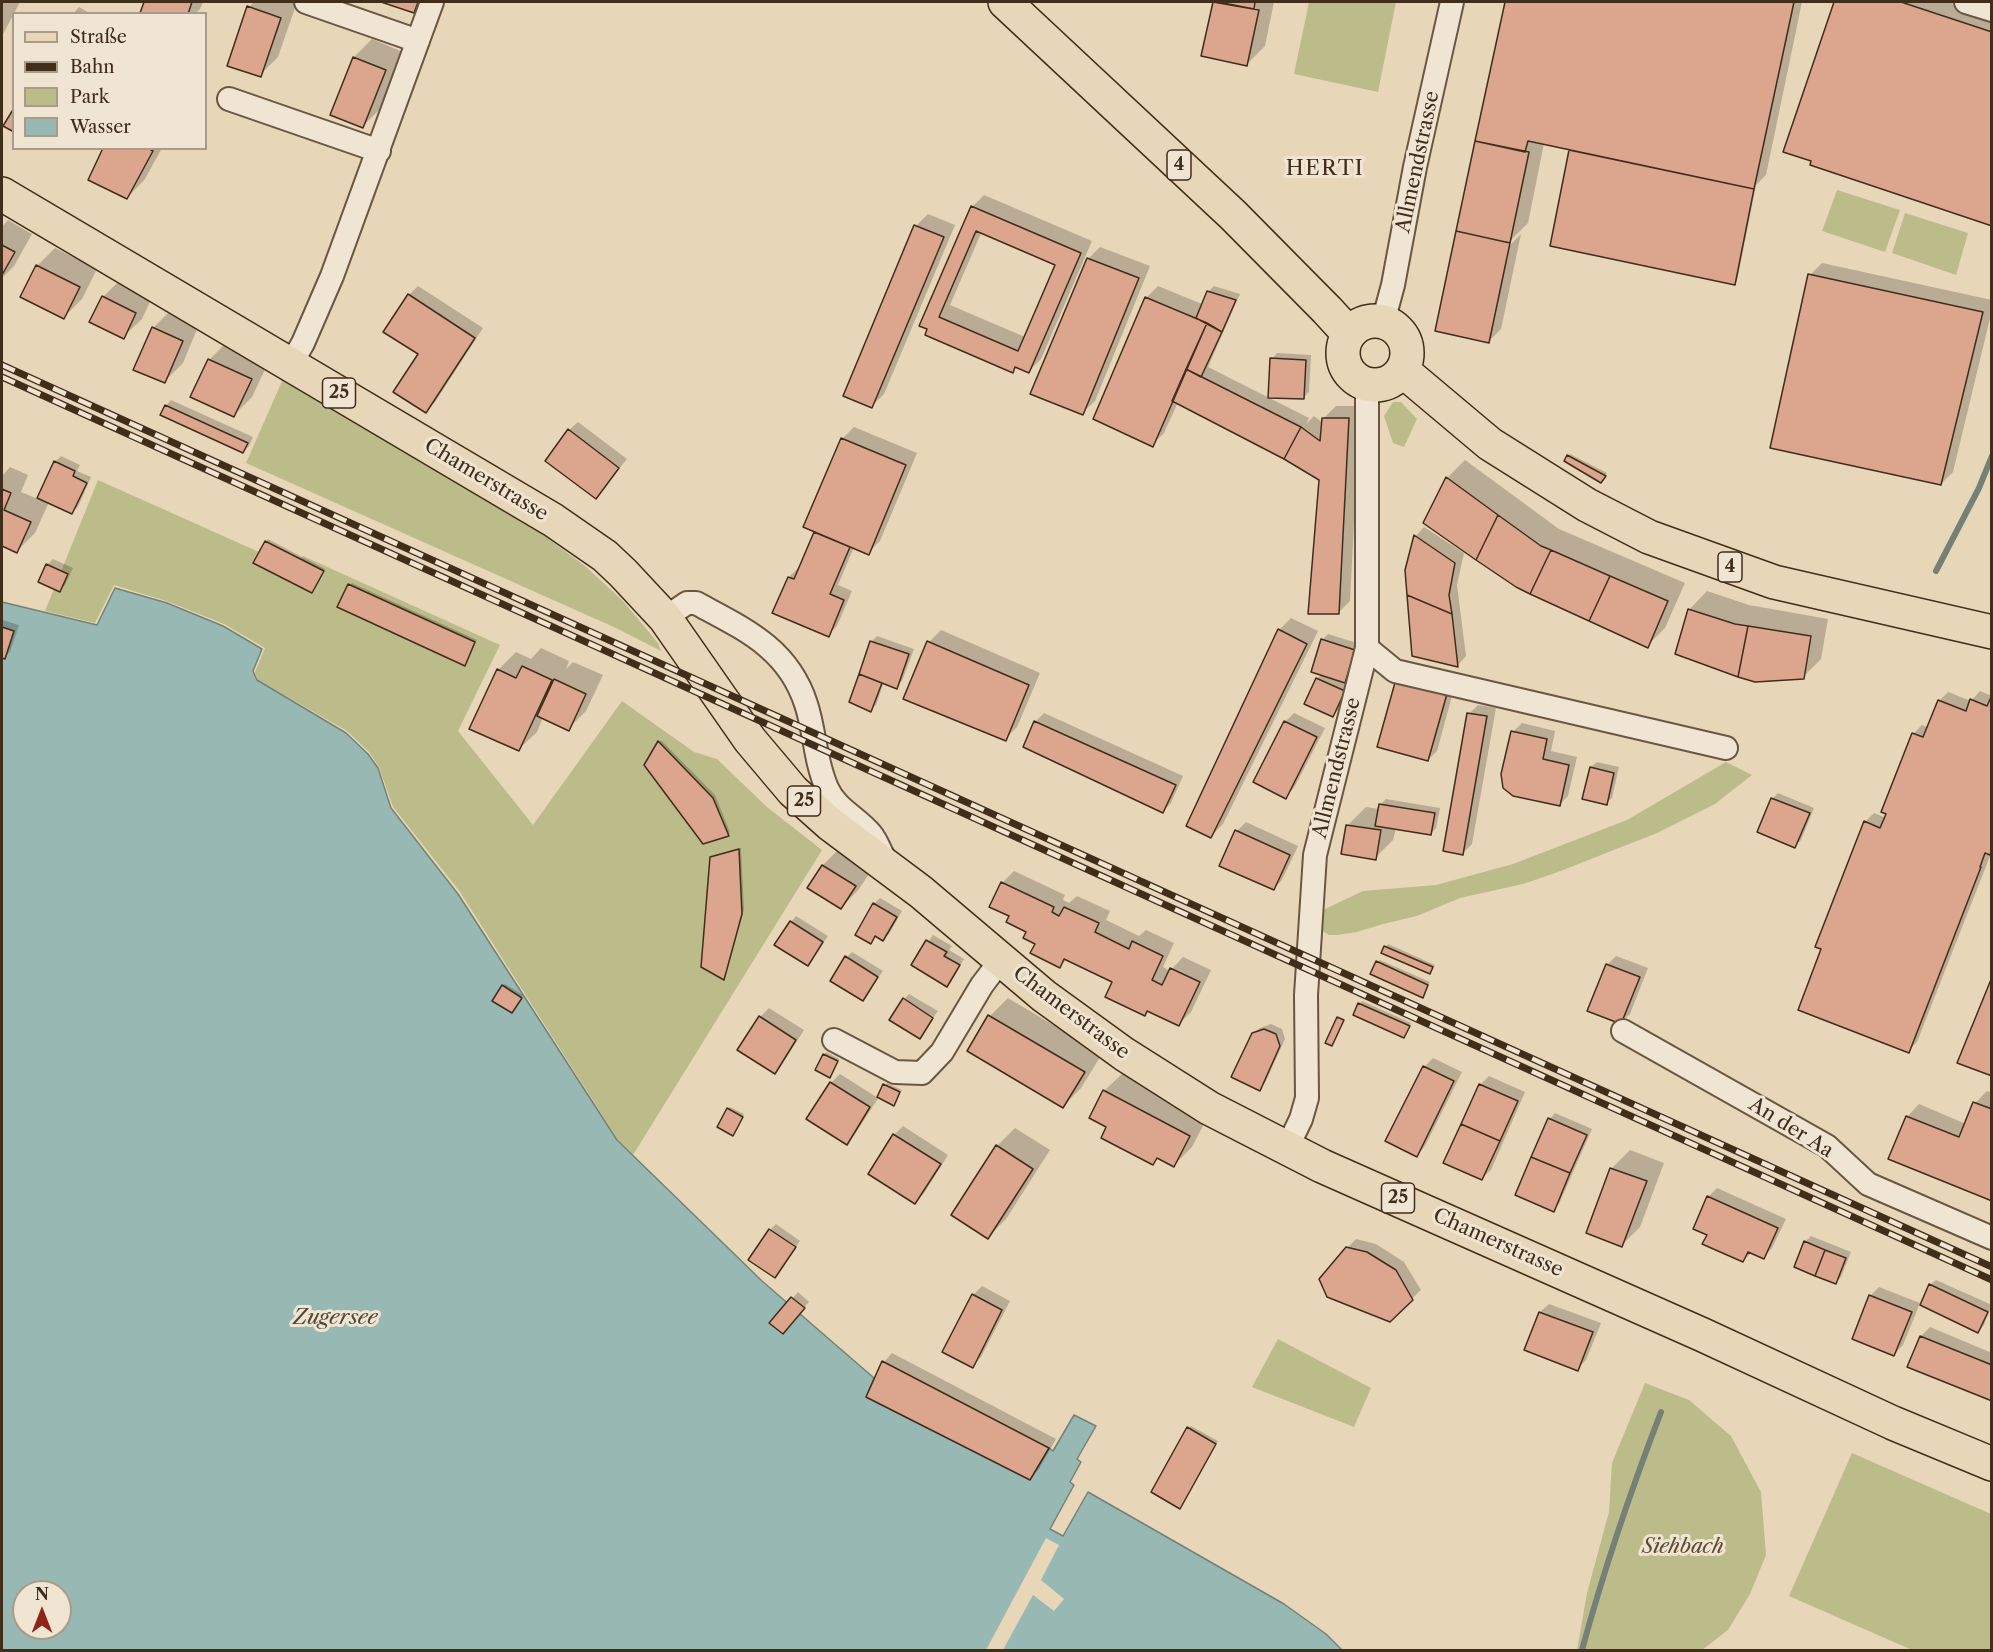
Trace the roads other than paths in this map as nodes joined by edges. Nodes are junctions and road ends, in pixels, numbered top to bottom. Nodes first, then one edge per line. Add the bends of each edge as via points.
1 (306, 2) edge
2 (432, 2) edge
3 (1005, 2) edge
4 (1452, 2) edge
5 (1966, 2) edge
6 (1992, 10) edge
7 (418, 41) junction
8 (229, 99) dead end
9 (379, 151) junction
10 (2, 194) edge
11 (1383, 322) junction
12 (1349, 334) junction
13 (291, 364) junction
14 (1402, 370) junction
15 (1370, 385) junction
16 (665, 618) junction
17 (1992, 632) edge
18 (1368, 648) junction
19 (1726, 748) dead end
20 (888, 866) junction
21 (1001, 960) junction
22 (1623, 1030) dead end
23 (834, 1040) dead end
24 (1287, 1148) junction
25 (1992, 1238) edge
26 (1992, 1464) edge

1 - 7 street
2 - 7 street
3 - 12 main road, 4 via 1233,215
4 - 11 street, Allmendstrasse
5 - 6 street
7 - 9 street
8 - 9 street
9 - 13 street via 332,276
10 - 13 main road, Chamerstrasse / 25
11 - 12 main road via 1364,323
11 - 14 main road via 1398,331 1406,345
12 - 15 main road via 1344,343 1344,361 1353,377
13 - 16 main road, Chamerstrasse / 25 via 553,520 614,564
14 - 15 main road via 1385,384
14 - 17 main road, 4 via 1490,444 1587,505 1649,537 1774,582
15 - 18 street, Allmendstrasse
16 - 20 main road, Chamerstrasse / 25 via 745,733 793,791
16 - 20 street, Chamerstrasse via 687,603 696,603 754,635 786,663 806,703 826,787 833,800 872,834
18 - 19 street via 1395,671
18 - 24 street, Allmendstrasse via 1315,855 1306,995 1307,1098
20 - 21 main road, Chamerstrasse / 25
21 - 23 street via 942,1052 922,1073 895,1072
21 - 24 main road, Chamerstrasse / 25 via 1124,1054 1209,1108
22 - 25 street, An der Aa via 1827,1146 1868,1184
24 - 26 main road, Chamerstrasse / 25 via 1893,1423

